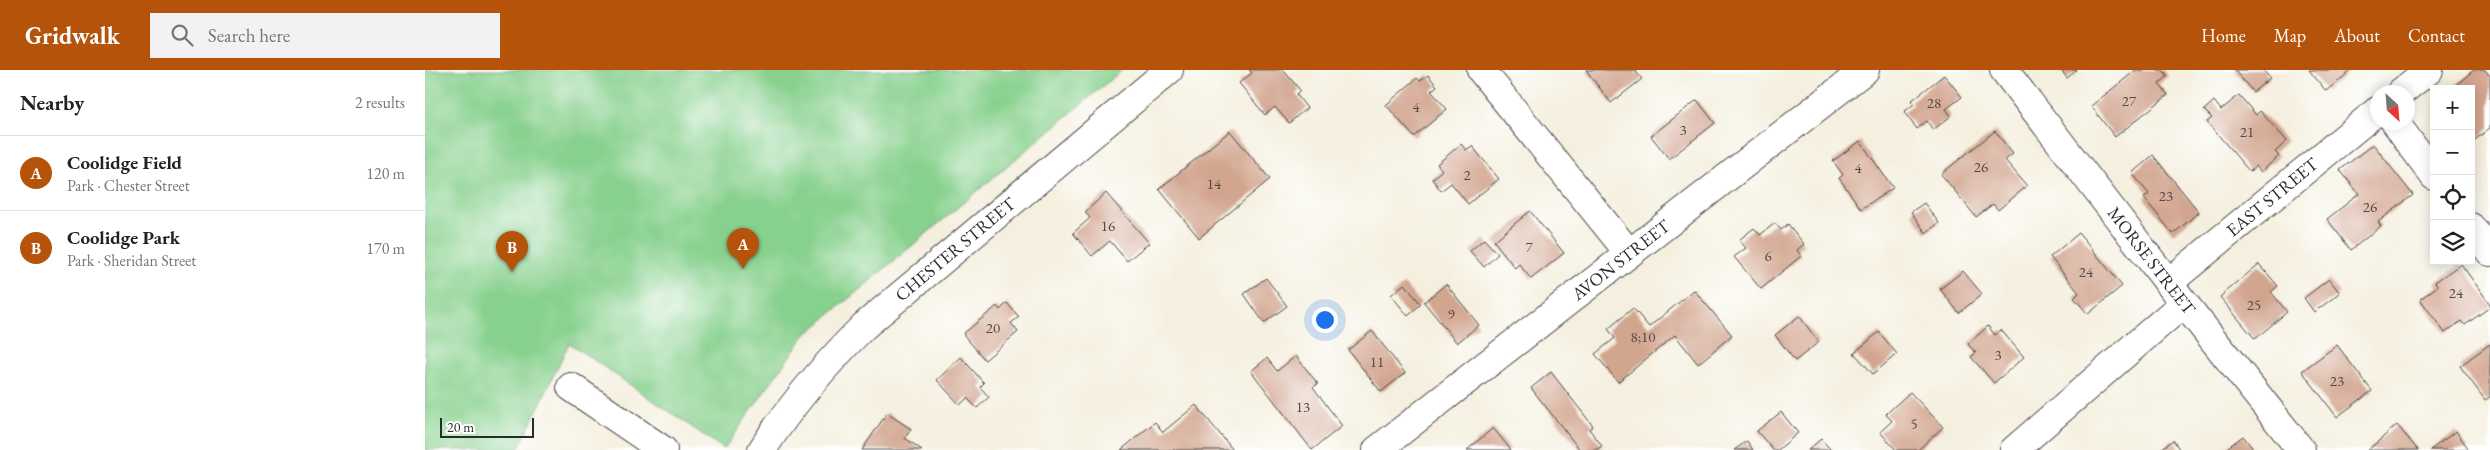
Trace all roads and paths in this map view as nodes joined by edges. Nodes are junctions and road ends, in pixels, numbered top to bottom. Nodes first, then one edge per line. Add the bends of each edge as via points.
1 (1169, 70) edge
2 (1481, 70) edge
3 (1865, 70) edge
4 (2004, 70) edge
5 (2429, 70) edge
6 (2410, 85) edge
7 (2370, 117) edge
8 (2401, 130) edge
9 (2433, 175) edge
10 (2475, 232) edge
11 (2490, 252) edge
12 (1629, 253) junction
13 (2176, 293) junction
14 (571, 387) dead end
15 (663, 450) edge
16 (762, 450) edge
17 (1377, 450) edge
18 (2014, 450) edge
19 (2301, 450) edge

1 - 16 street, CHESTER STREET via 864,326 803,392
2 - 12 street
3 - 12 street, AVON STREET
4 - 13 street, MORSE STREET
5 - 6 street
7 - 13 street, EAST STREET
8 - 9 street
10 - 11 street
12 - 17 street, AVON STREET
13 - 18 street, EAST STREET
13 - 19 street, MORSE STREET
14 - 15 street

